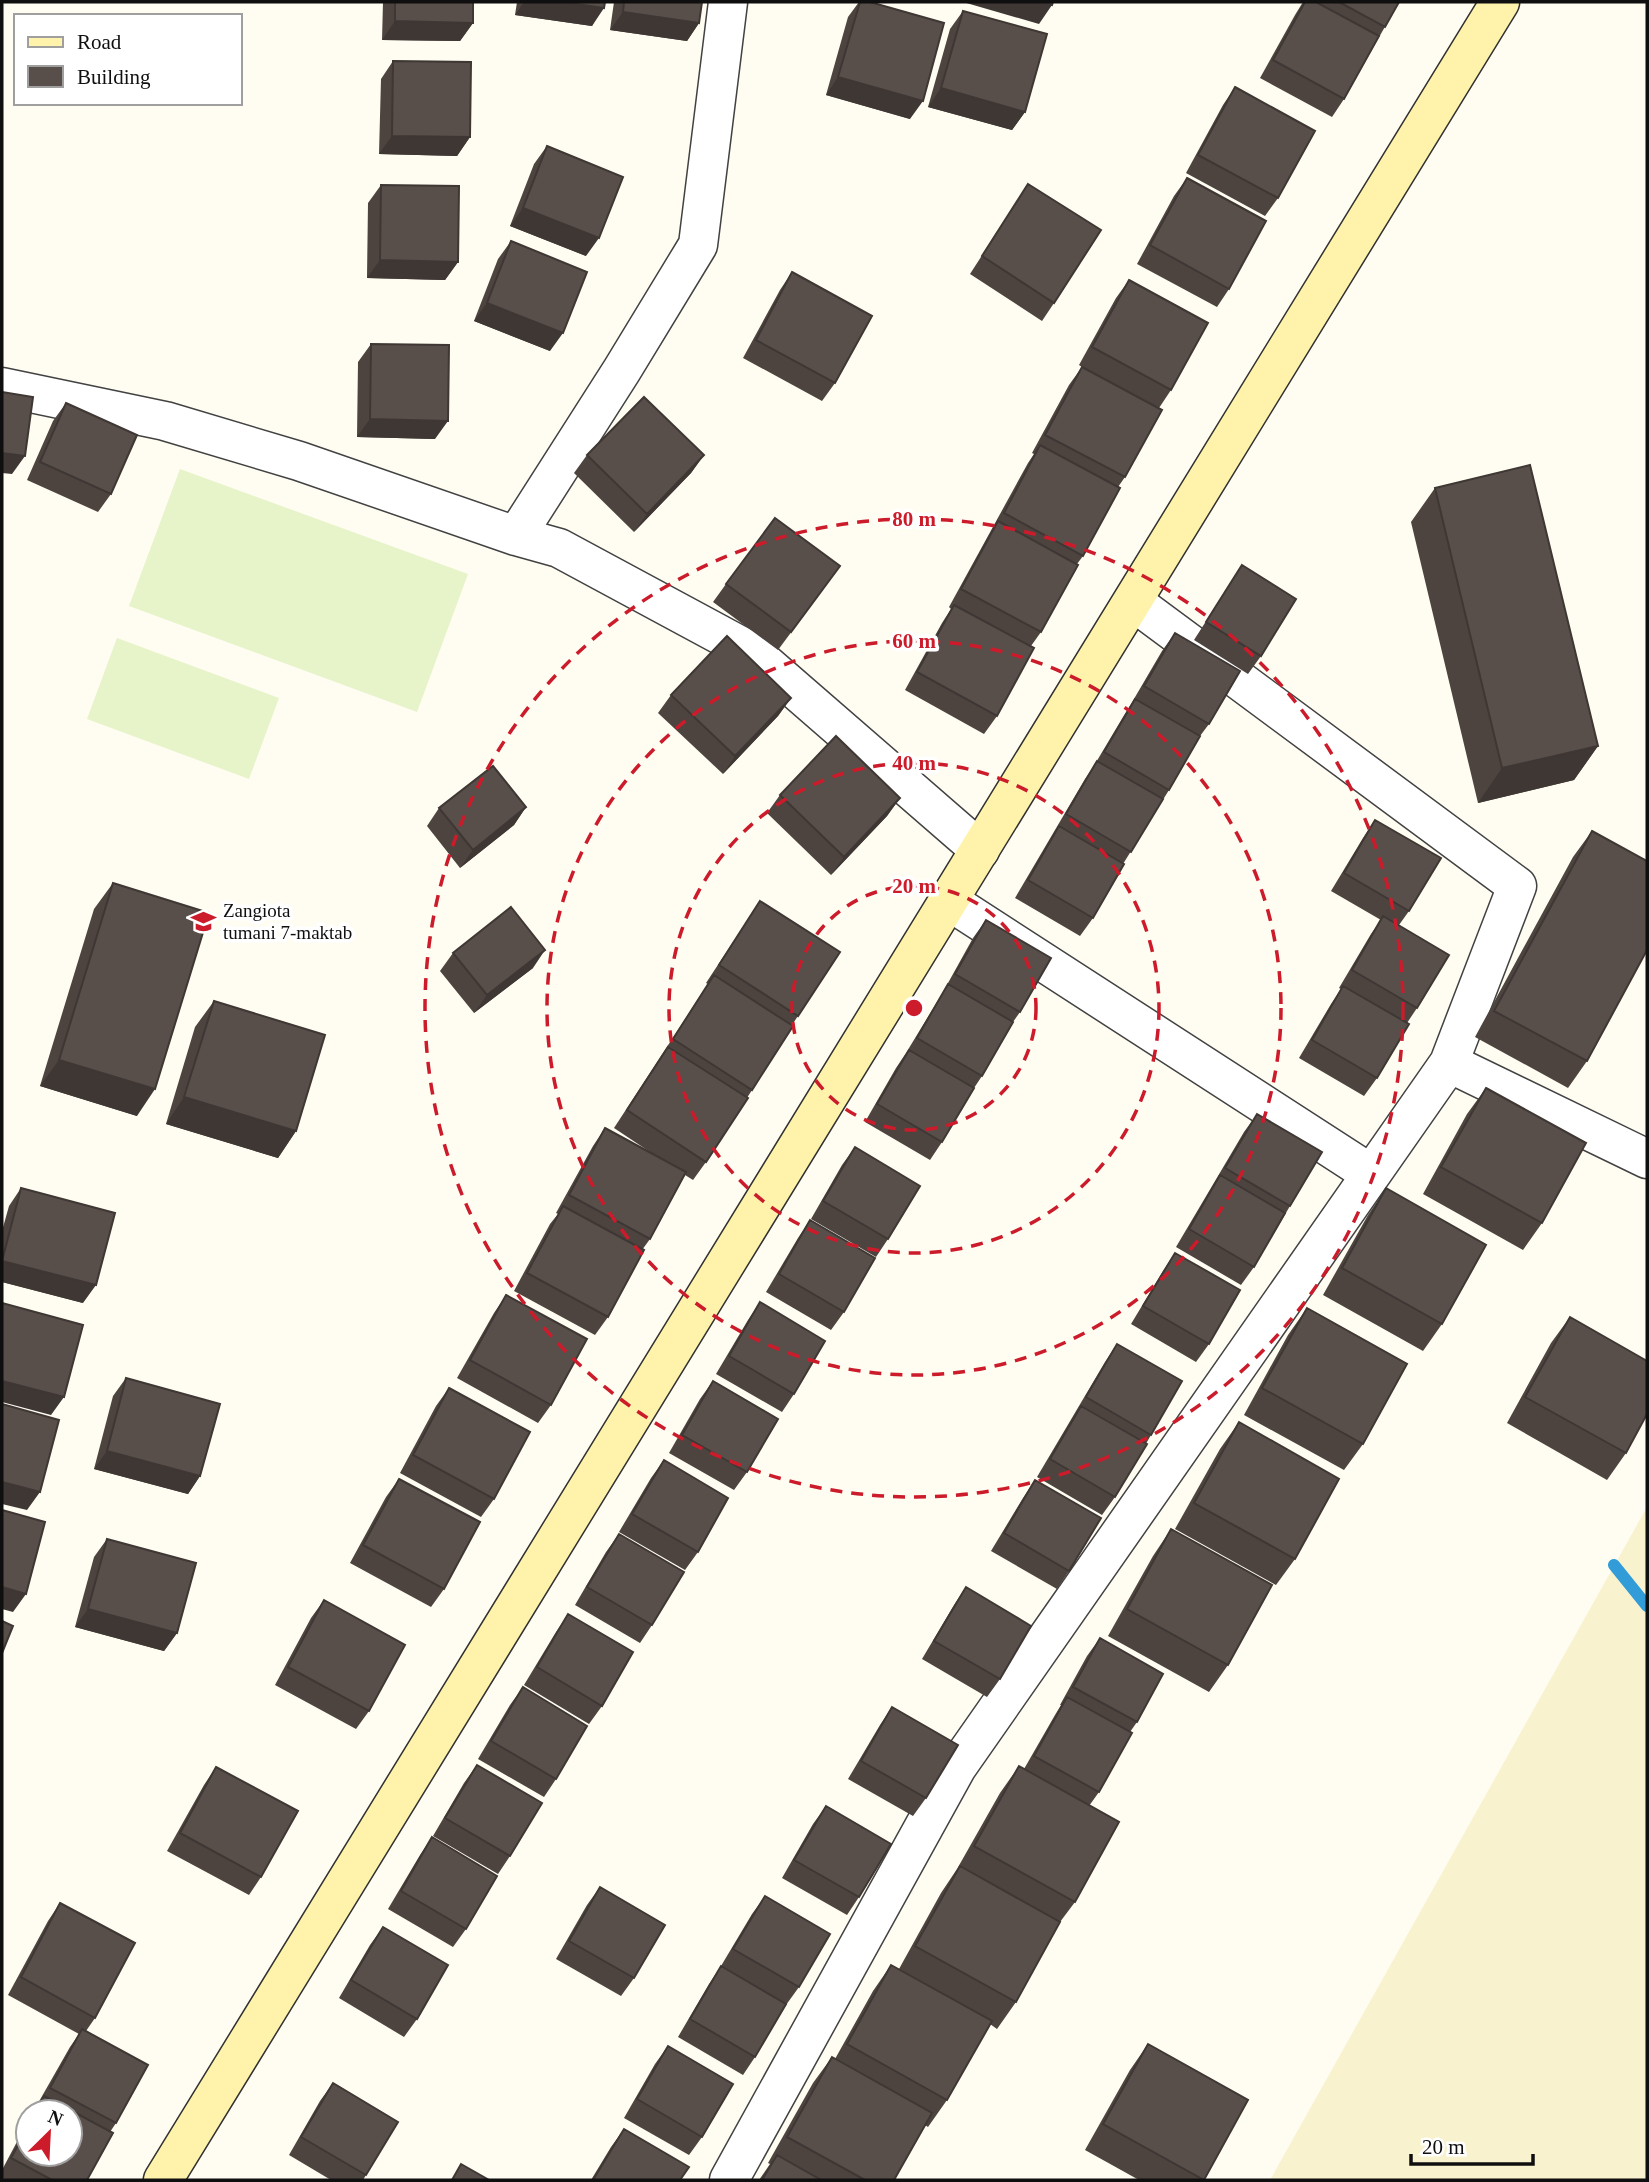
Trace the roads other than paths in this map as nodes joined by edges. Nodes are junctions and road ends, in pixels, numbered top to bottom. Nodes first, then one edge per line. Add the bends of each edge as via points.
1 (728, 2) edge
2 (1500, 2) edge
3 (2, 387) edge
4 (516, 536) junction
5 (1135, 603) junction
6 (980, 850) junction
7 (949, 901) junction
8 (1449, 1063) junction
9 (1647, 1159) edge
10 (1371, 1174) junction
11 (163, 2180) edge
12 (729, 2180) edge

1 - 4 street via 698,245
2 - 5 main road
3 - 4 street via 165,421 299,461
4 - 6 street via 558,548 752,652
5 - 6 main road
5 - 8 street via 1517,886
6 - 7 main road
7 - 10 street
7 - 11 main road
8 - 9 street
8 - 10 street
10 - 12 street via 957,1767

